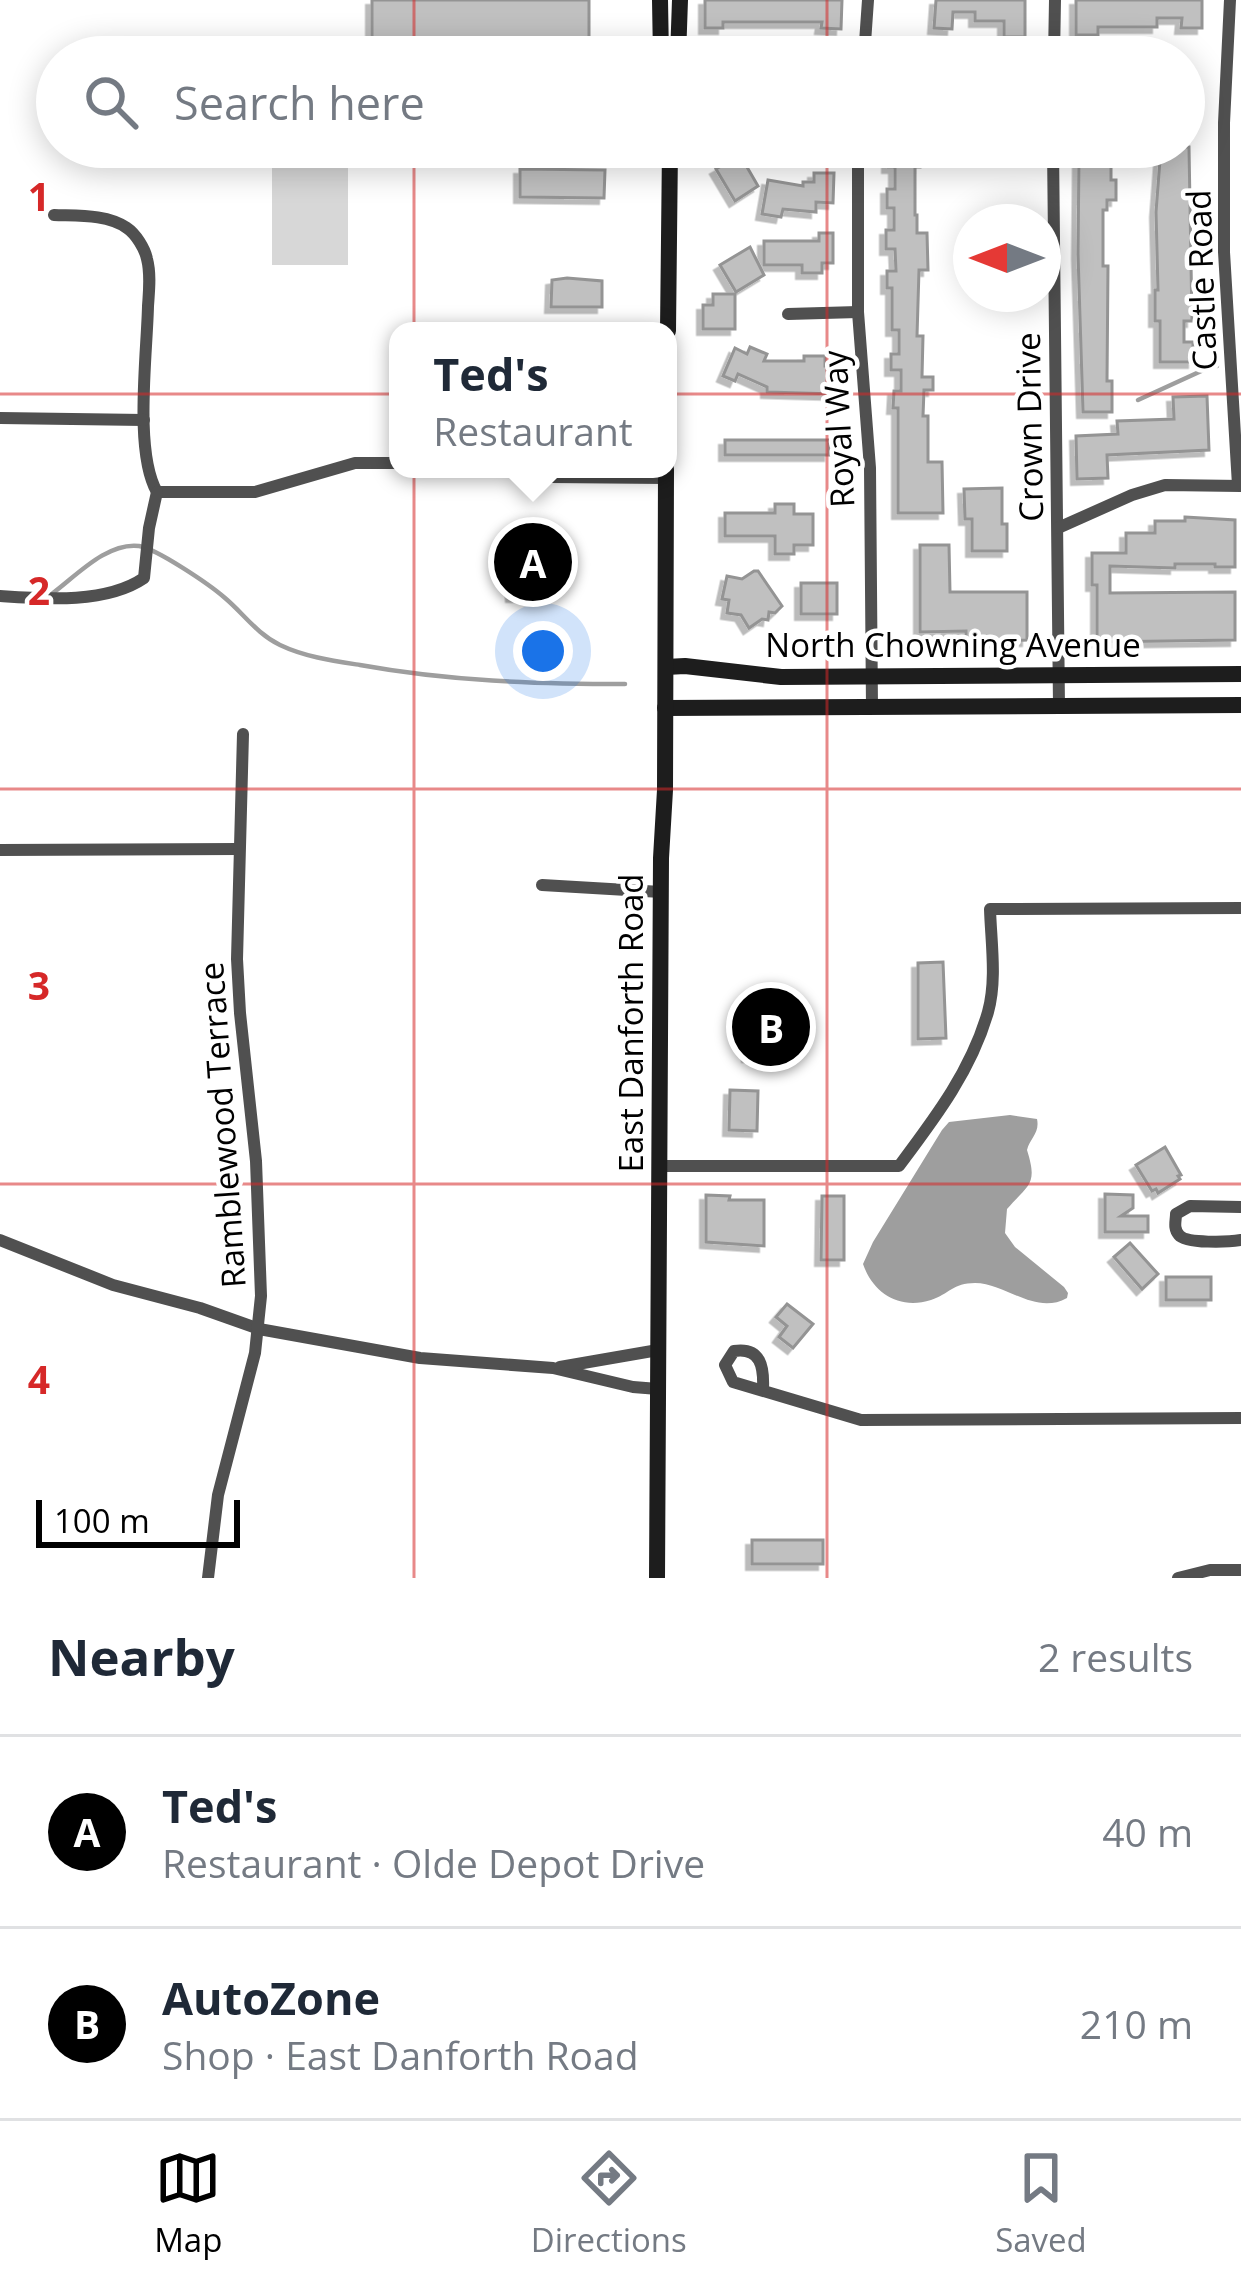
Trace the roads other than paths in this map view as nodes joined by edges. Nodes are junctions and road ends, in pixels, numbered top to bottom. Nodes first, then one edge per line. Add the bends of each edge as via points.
1 (660, 0) edge
2 (680, 0) edge
3 (868, 0) edge
4 (1055, 0) edge
5 (1230, 0) edge
6 (661, 36) edge
7 (679, 36) edge
8 (865, 36) edge
9 (1054, 36) edge
10 (670, 168) edge
11 (858, 168) edge
12 (1053, 168) edge
13 (54, 215) dead end
14 (858, 312) junction
15 (788, 314) dead end
16 (668, 322) edge
17 (0, 418) edge
18 (144, 420) junction
19 (389, 464) edge
20 (666, 478) edge
21 (1240, 485) edge
22 (157, 492) junction
23 (1058, 528) junction
24 (0, 596) edge
25 (665, 667) junction
26 (1241, 674) edge
27 (1058, 675) junction
28 (871, 676) junction
29 (1241, 705) edge
30 (1059, 706) junction
31 (872, 707) junction
32 (665, 709) junction
33 (243, 734) dead end
34 (239, 849) junction
35 (0, 850) edge
36 (542, 885) dead end
37 (661, 892) junction
38 (1241, 908) edge
39 (659, 1166) junction
40 (1241, 1208) edge
41 (0, 1240) edge
42 (1241, 1240) edge
43 (259, 1329) junction
44 (658, 1350) junction
45 (553, 1368) junction
46 (658, 1389) junction
47 (763, 1389) dead end
48 (1241, 1418) edge
49 (1241, 1570) edge
50 (208, 1578) edge
51 (657, 1578) edge
52 (1178, 1578) edge

1 - 6 main road
2 - 7 main road
3 - 8 street
4 - 9 street
5 - 21 street, Castle Road via 1224,252
10 - 16 main road
11 - 14 street, Royal Way
12 - 23 street, Crown Drive
13 - 18 street via 108,219 141,244 149,289
14 - 15 street
14 - 28 street, Royal Way via 870,468
17 - 18 street
18 - 22 street via 148,477
19 - 22 street via 356,463 255,492
20 - 25 main road, East Danforth Road
21 - 23 street via 1165,485
22 - 24 street via 144,578 135,584 87,596
23 - 27 street, Crown Drive
25 - 28 main road, North Chowning Avenue
25 - 32 main road, East Danforth Road
26 - 27 main road, North Chowning Avenue
27 - 28 main road, North Chowning Avenue
27 - 30 street, Crown Drive
28 - 31 street, Royal Way
29 - 30 main road, North Chowning Avenue
30 - 31 main road, North Chowning Avenue
31 - 32 main road, North Chowning Avenue
32 - 37 main road, East Danforth Road
33 - 34 street, Ramblewood Terrace
34 - 35 street
34 - 43 street, Ramblewood Terrace via 237,959 256,1161
36 - 37 street
37 - 39 main road, East Danforth Road
38 - 39 street via 990,910 989,1010 962,1077 899,1166
39 - 44 main road, East Danforth Road
40 - 42 street via 1190,1206 1175,1222 1185,1239
41 - 43 street via 113,1286
43 - 45 street via 420,1358
43 - 50 street, Ramblewood Terrace via 218,1495
44 - 45 street
44 - 46 main road, East Danforth Road
45 - 46 street
46 - 51 main road, East Danforth Road
47 - 48 street via 861,1420
49 - 52 street

